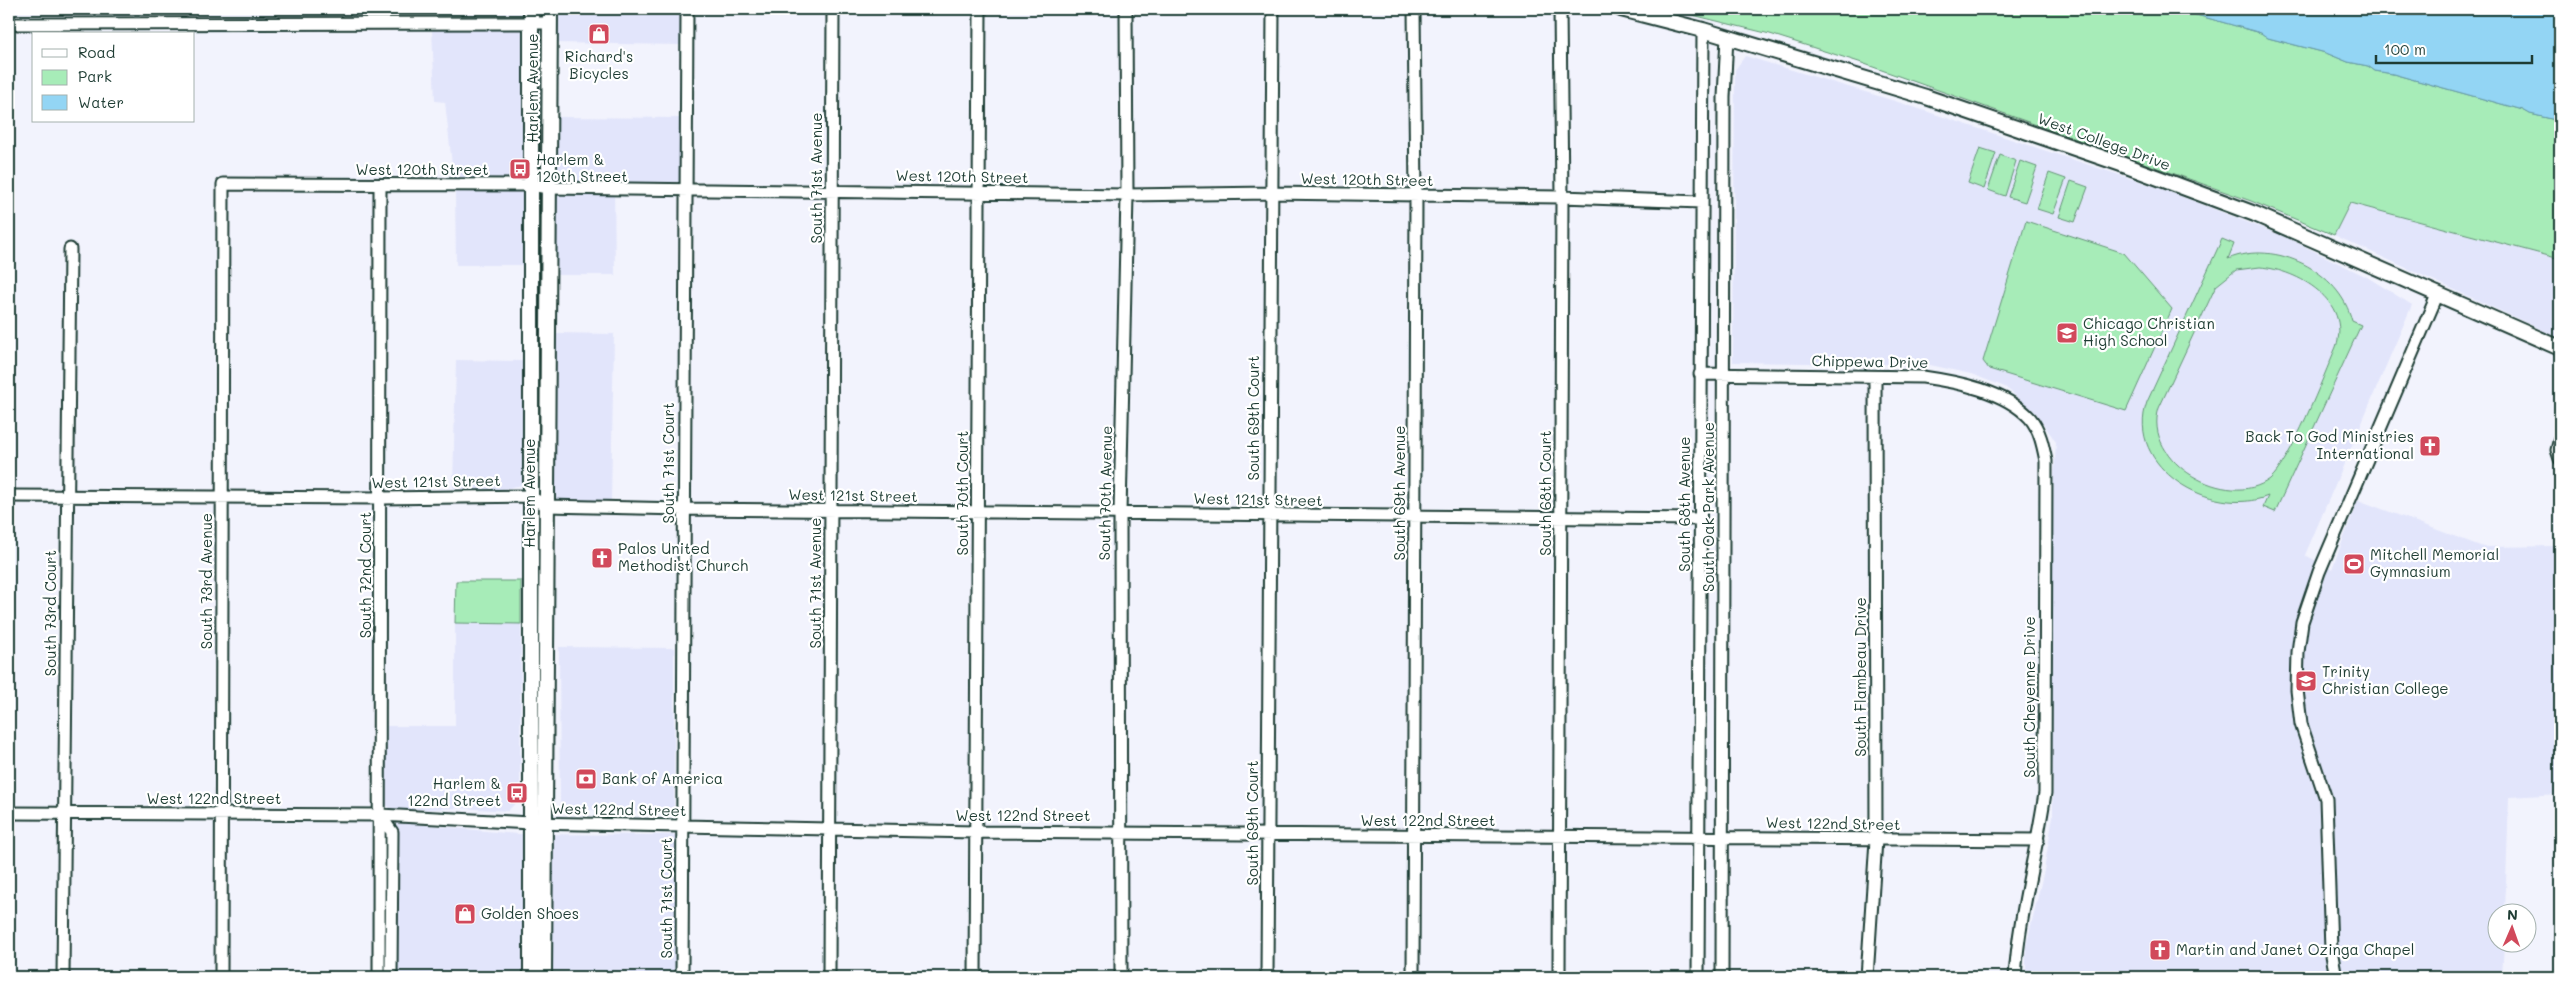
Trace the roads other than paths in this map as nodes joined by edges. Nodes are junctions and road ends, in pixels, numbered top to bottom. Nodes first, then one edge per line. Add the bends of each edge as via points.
1 (531, 9) edge
2 (550, 9) edge
3 (686, 9) edge
4 (833, 9) edge
5 (980, 9) edge
6 (1126, 9) edge
7 (1273, 9) edge
8 (1414, 9) edge
9 (1560, 9) edge
10 (1621, 9) edge
11 (531, 23) junction
12 (550, 23) junction
13 (9, 24) edge
14 (1703, 30) junction
15 (1727, 37) junction
16 (223, 184) joint
17 (380, 185) junction
18 (531, 185) junction
19 (548, 188) junction
20 (685, 190) junction
21 (832, 190) junction
22 (979, 193) junction
23 (1270, 193) junction
24 (1127, 194) junction
25 (1416, 195) junction
26 (1562, 197) junction
27 (1700, 202) junction
28 (70, 249) dead end
29 (2438, 294) junction
30 (2560, 348) edge
31 (1700, 374) junction
32 (1725, 375) junction
33 (1876, 377) junction
34 (2030, 418) joint
35 (2560, 438) edge
36 (2560, 459) edge
37 (9, 496) edge
38 (67, 496) junction
39 (530, 496) junction
40 (221, 497) junction
41 (381, 498) junction
42 (547, 506) junction
43 (684, 509) junction
44 (831, 511) junction
45 (978, 512) junction
46 (1120, 514) junction
47 (1268, 515) junction
48 (1415, 516) junction
49 (1560, 518) junction
50 (1700, 519) junction
51 (9, 813) edge
52 (64, 813) junction
53 (223, 814) junction
54 (380, 815) junction
55 (538, 823) junction
56 (683, 826) junction
57 (829, 830) junction
58 (975, 832) junction
59 (1121, 832) junction
60 (1268, 834) junction
61 (1413, 836) junction
62 (1698, 836) junction
63 (1560, 837) junction
64 (1722, 837) junction
65 (1876, 840) junction
66 (2038, 840) junction
67 (63, 977) edge
68 (221, 977) edge
69 (379, 977) edge
70 (391, 977) edge
71 (530, 977) edge
72 (544, 977) edge
73 (682, 977) edge
74 (829, 977) edge
75 (975, 977) edge
76 (1121, 977) edge
77 (1267, 977) edge
78 (1413, 977) edge
79 (1559, 977) edge
80 (1698, 977) edge
81 (1722, 977) edge
82 (1867, 977) edge
83 (2015, 977) edge
84 (2336, 977) edge

1 - 11 main road, Harlem Avenue
2 - 12 main road, Harlem Avenue
3 - 20 street, South 71st Court
4 - 21 street, South 71st Avenue
5 - 22 street, South 70th Court
6 - 24 street, South 70th Avenue
7 - 23 street, South 69th Court
8 - 25 street, South 69th Avenue
9 - 26 street, South 68th Court
10 - 14 main road, West College Drive
11 - 12 street
11 - 13 street
11 - 18 main road, Harlem Avenue
12 - 19 main road, Harlem Avenue
14 - 15 main road, West College Drive
14 - 27 street, South 68th Avenue
15 - 29 main road, West College Drive via 1926,97 2120,164 2255,214
15 - 32 street, South Oak Park Avenue via 1724,97
16 - 17 street, West 120th Street
16 - 40 street, South 73rd Avenue
17 - 18 street, West 120th Street
17 - 41 street, South 72nd Court
18 - 19 street, West 120th Street
18 - 39 main road, Harlem Avenue
19 - 20 street, West 120th Street
19 - 42 main road, Harlem Avenue
20 - 21 street, West 120th Street
20 - 43 street, South 71st Court
21 - 22 street, West 120th Street
21 - 44 street, South 71st Avenue
22 - 24 street, West 120th Street
22 - 45 street, South 70th Court
23 - 24 street, West 120th Street
23 - 25 street, West 120th Street
23 - 47 street, South 69th Court
24 - 46 street, South 70th Avenue
25 - 26 street, West 120th Street
25 - 48 street, South 69th Avenue
26 - 27 street, West 120th Street
26 - 49 street, South 68th Court
27 - 31 street, South 68th Avenue
28 - 38 street, South 73rd Court
29 - 30 main road, West College Drive
29 - 84 street via 2319,572 2307,603 2300,638 2297,690 2302,724 2326,799 2331,950
31 - 32 street, Chippewa Drive
31 - 50 street, South 68th Avenue
32 - 33 street, Chippewa Drive
32 - 64 street, South Oak Park Avenue
33 - 34 street, Chippewa Drive via 1955,381 2007,402
33 - 65 street, South Flambeau Drive
34 - 66 street, South Cheyenne Drive via 2041,436 2046,461 2045,793
35 - 36 street via 2557,450
37 - 38 street, West 121st Street
38 - 40 street, West 121st Street
38 - 52 street, South 73rd Court
39 - 41 street, West 121st Street
39 - 42 street, West 121st Street
39 - 55 main road, Harlem Avenue
40 - 41 street, West 121st Street
40 - 53 street, South 73rd Avenue
41 - 54 street, South 72nd Court
42 - 43 street, West 121st Street
42 - 55 main road, Harlem Avenue
43 - 44 street, West 121st Street
43 - 56 street, South 71st Court
44 - 45 street, West 121st Street
44 - 57 street, South 71st Avenue
45 - 46 street, West 121st Street
45 - 58 street, South 70th Court
46 - 47 street, West 121st Street
46 - 59 street, South 70th Avenue
47 - 48 street, West 121st Street
47 - 60 street, South 69th Court
48 - 49 street, West 121st Street
48 - 61 street, South 69th Avenue
49 - 50 street, West 121st Street
49 - 63 street, South 68th Court
50 - 62 street, South 68th Avenue
51 - 52 street, West 122nd Street
52 - 53 street, West 122nd Street
52 - 67 street, South 73rd Court
53 - 54 street, West 122nd Street
53 - 68 street, South 73rd Avenue
54 - 55 street, West 122nd Street
54 - 69 street, South 72nd Court
54 - 70 street, South 72nd Court via 392,832
55 - 56 street, West 122nd Street
55 - 71 main road, Harlem Avenue
55 - 72 main road, Harlem Avenue
56 - 57 street, West 122nd Street
56 - 73 street, South 71st Court
57 - 58 street, West 122nd Street
57 - 74 street, South 71st Avenue
58 - 59 street, West 122nd Street
58 - 75 street, South 70th Court
59 - 60 street, West 122nd Street
59 - 76 street, South 70th Avenue
60 - 61 street, West 122nd Street
60 - 77 street, South 69th Court
61 - 63 street, West 122nd Street
61 - 78 street, South 69th Avenue
62 - 63 street, West 122nd Street
62 - 64 street, West 122nd Street
62 - 80 street, South 68th Avenue
63 - 79 street, South 68th Court
64 - 65 street, West 122nd Street
64 - 81 street, South Oak Park Avenue
65 - 66 street, West 122nd Street
65 - 82 street, South Flambeau Drive
66 - 83 street, South Cheyenne Drive via 2021,916

